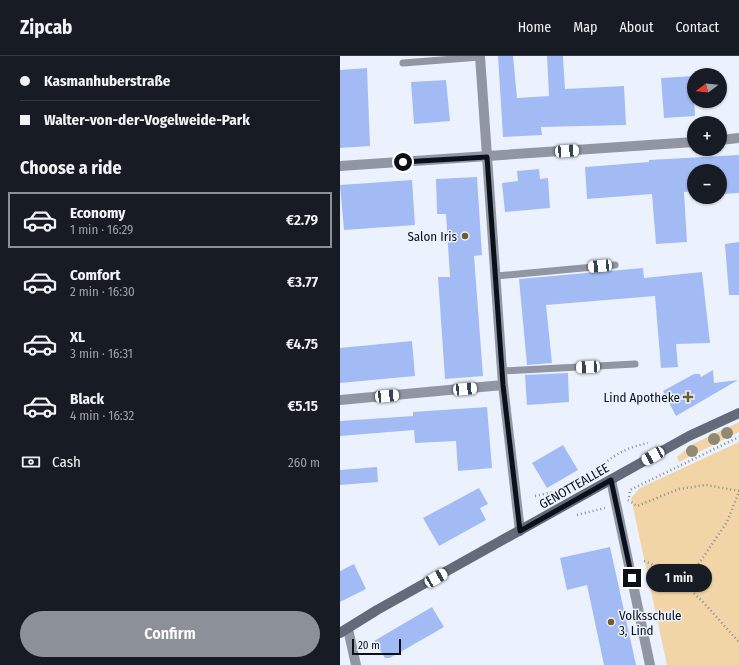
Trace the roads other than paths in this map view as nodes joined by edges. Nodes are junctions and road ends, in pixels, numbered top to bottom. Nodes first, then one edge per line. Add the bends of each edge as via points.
1 (480, 57) edge
2 (403, 63) dead end
3 (739, 138) edge
4 (727, 139) edge
5 (687, 143) edge
6 (487, 157) junction
7 (340, 166) edge
8 (615, 264) dead end
9 (496, 276) junction
10 (635, 364) dead end
11 (502, 371) junction
12 (503, 385) junction
13 (340, 400) edge
14 (739, 413) edge
15 (611, 480) junction
16 (520, 531) junction
17 (344, 631) edge
18 (356, 665) edge
19 (650, 665) edge

1 - 2 lane
1 - 6 street
3 - 4 street
5 - 6 street
6 - 7 street
6 - 9 street
8 - 9 lane
9 - 11 street
10 - 11 lane
11 - 12 street
12 - 13 street
12 - 16 street
14 - 15 main road, GENOTTEALLEE via 689,436
15 - 16 main road, GENOTTEALLEE
15 - 19 street
16 - 17 main road, GENOTTEALLEE
17 - 18 street

